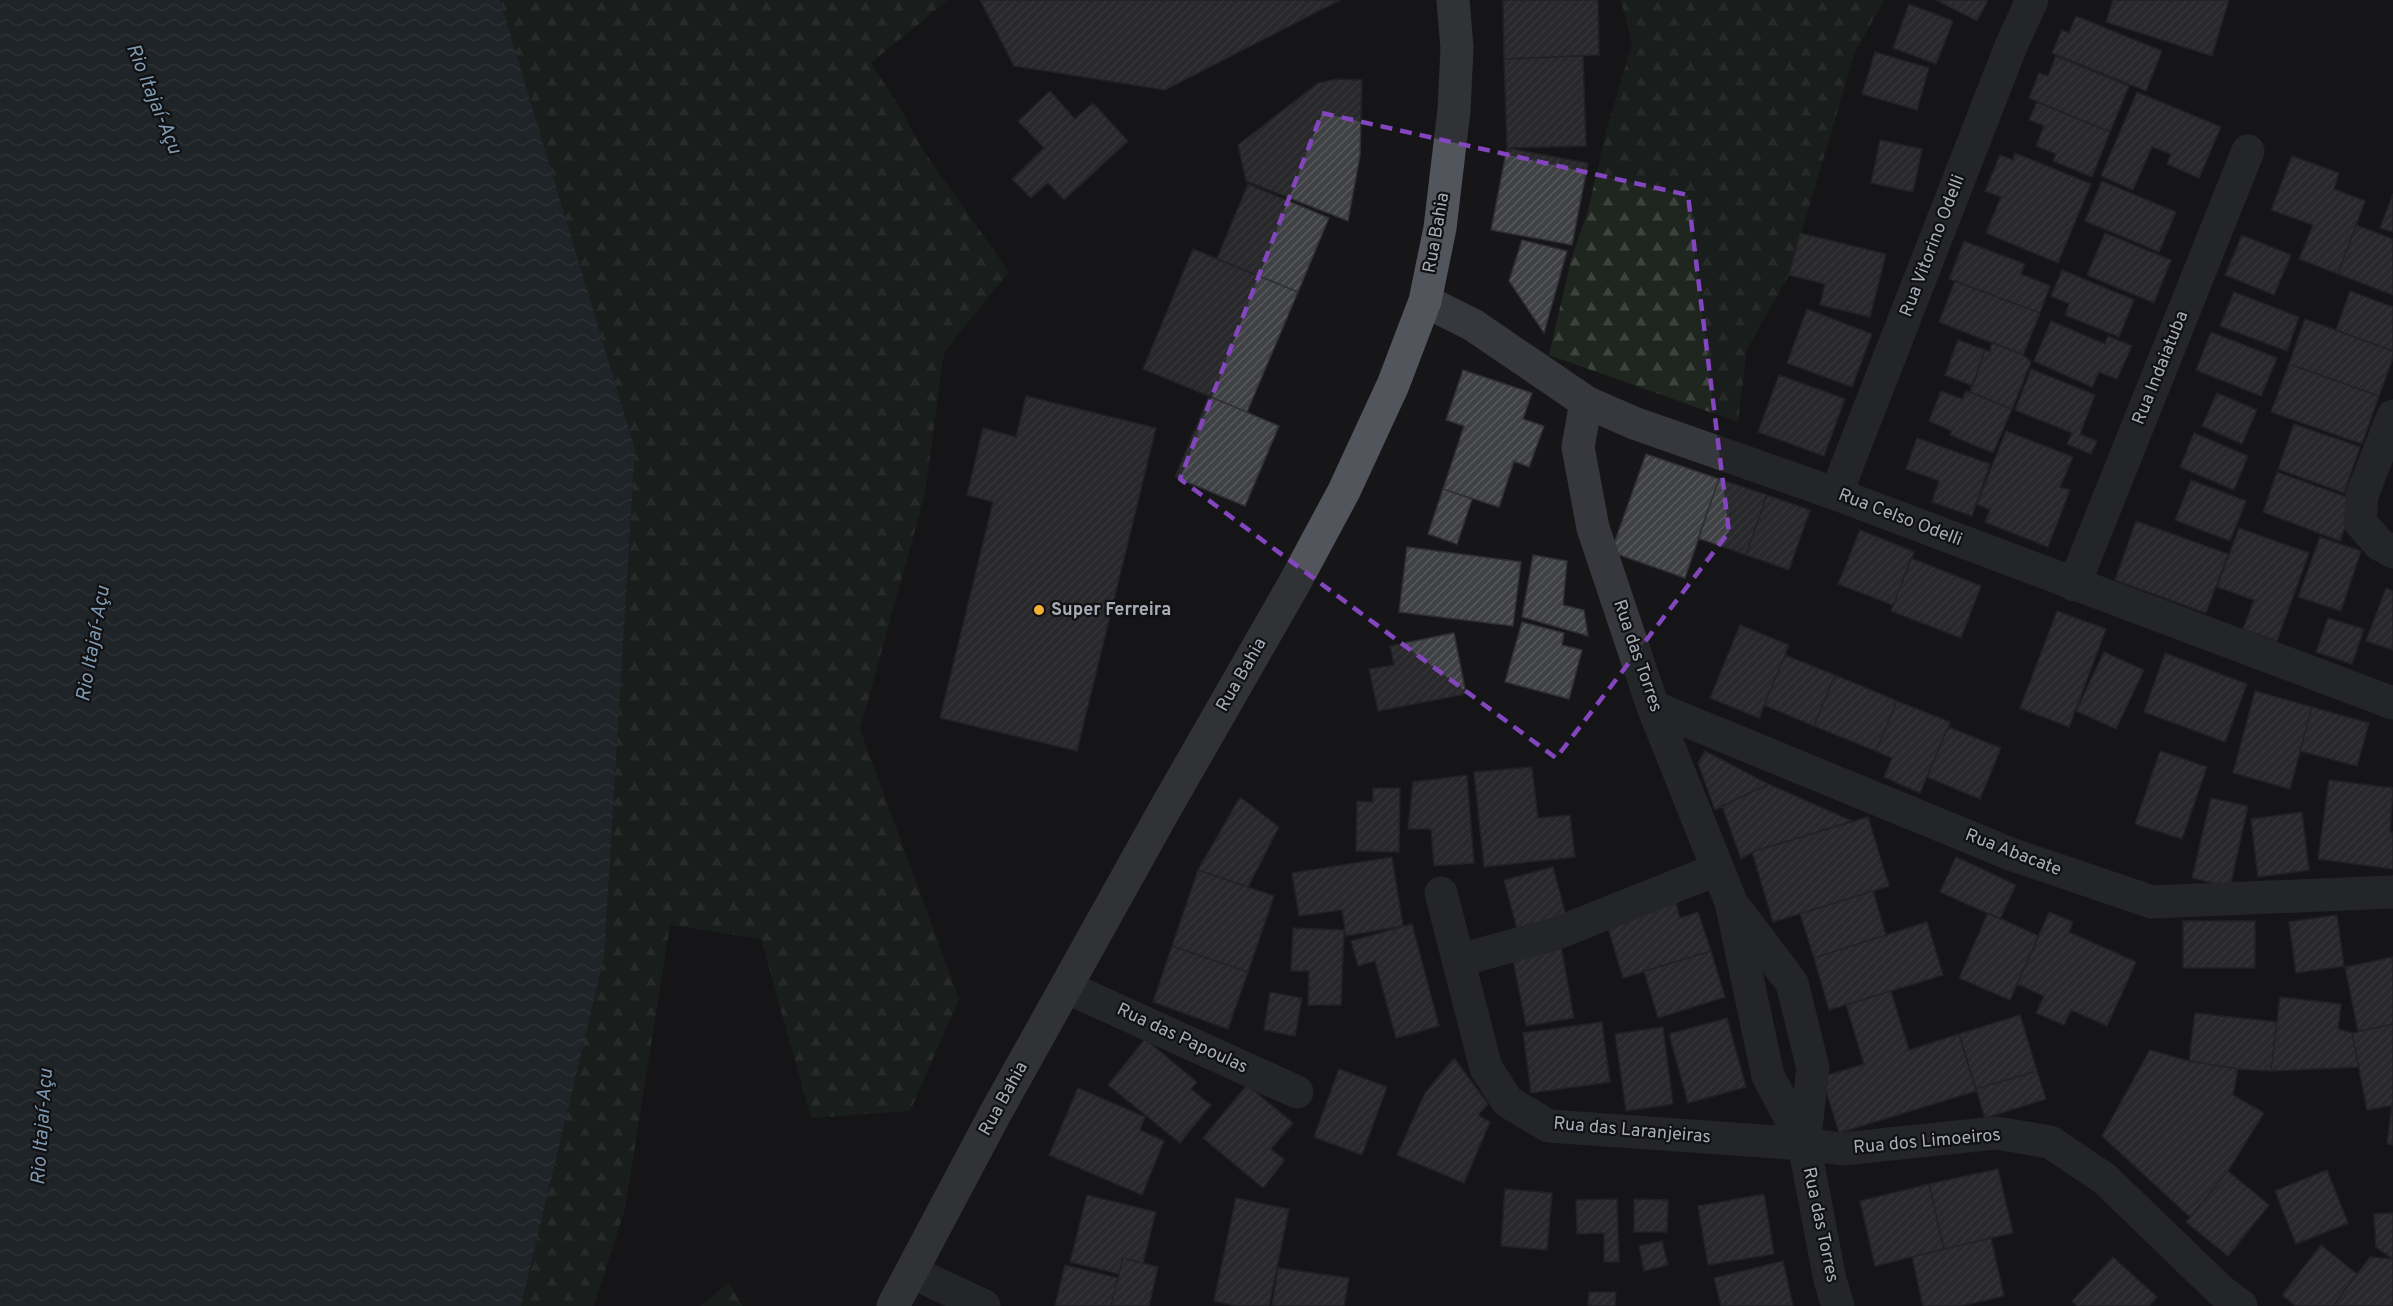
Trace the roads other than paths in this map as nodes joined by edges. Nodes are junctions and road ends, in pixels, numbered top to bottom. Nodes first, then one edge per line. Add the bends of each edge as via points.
1 (1453, 0) edge
2 (2032, 0) edge
3 (2248, 151) dead end
4 (1425, 300) junction
5 (1586, 402) junction
6 (2393, 417) edge
7 (1836, 494) junction
8 (2393, 552) edge
9 (2074, 585) junction
10 (2393, 703) edge
11 (1653, 706) junction
12 (1718, 869) junction
13 (2393, 892) edge
14 (1441, 893) dead end
15 (1731, 903) junction
16 (1460, 960) junction
17 (1066, 987) junction
18 (1297, 1092) dead end
19 (1804, 1144) junction
20 (912, 1272) junction
21 (2222, 1301) edge
22 (894, 1306) edge
23 (984, 1306) edge
24 (1838, 1306) edge

1 - 4 main road, Rua Bahia via 1457,48 1453,121 1440,228
2 - 7 street, Rua Vitorino Odelli via 2006,57
3 - 9 street, Rua Indaiatuba
4 - 5 street, Rua Celso Odelli via 1473,325
4 - 17 main road, Rua Bahia via 1393,386 1338,502
5 - 7 street, Rua Celso Odelli via 1634,423
5 - 11 street, Rua das Torres via 1578,447 1593,528
6 - 8 street via 2362,495 2360,522 2379,544
7 - 9 street, Rua Celso Odelli
9 - 10 street, Rua Celso Odelli
11 - 12 street, Rua das Torres
11 - 13 street, Rua Abacate via 2013,855 2152,902
12 - 15 street, Rua das Torres
12 - 16 street via 1555,934
14 - 16 street, Rua das Laranjeiras
15 - 19 street, Rua das Torres via 1768,1076
15 - 19 street, Rua das Torres via 1792,983 1813,1068
16 - 19 street, Rua das Laranjeiras via 1486,1068 1508,1102 1549,1126
17 - 18 street, Rua das Papoulas
17 - 20 main road, Rua Bahia
19 - 21 street, Rua dos Limoeiros via 1842,1149 1996,1132 2050,1142 2105,1179
19 - 24 street, Rua das Torres
20 - 22 main road, Rua Bahia
20 - 23 street

